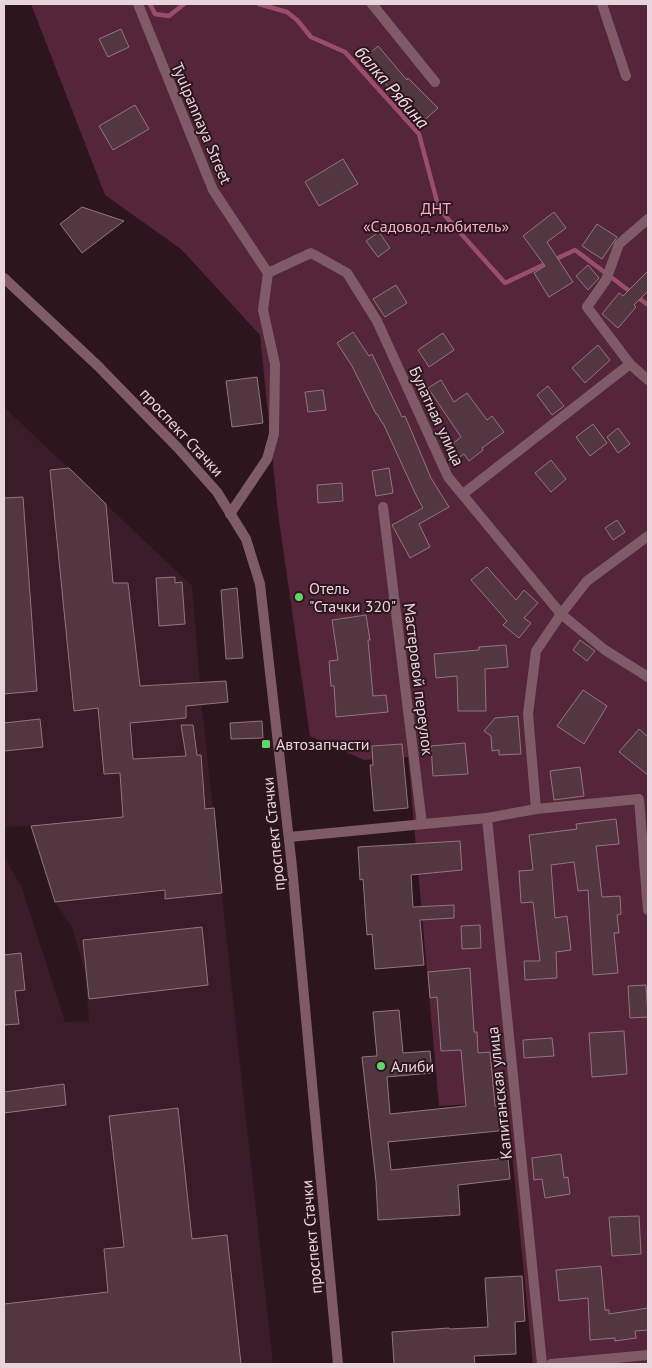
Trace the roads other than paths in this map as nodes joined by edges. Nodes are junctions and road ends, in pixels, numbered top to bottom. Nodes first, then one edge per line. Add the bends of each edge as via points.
1 (138, 4) edge
2 (372, 4) edge
3 (602, 4) edge
4 (626, 76) dead end
5 (435, 82) dead end
6 (648, 219) edge
7 (268, 273) junction
8 (4, 278) edge
9 (630, 364) junction
10 (648, 380) edge
11 (463, 494) junction
12 (383, 507) dead end
13 (230, 514) junction
14 (648, 536) edge
15 (561, 614) junction
16 (648, 677) edge
17 (536, 809) junction
18 (487, 818) junction
19 (422, 824) junction
20 (289, 837) junction
21 (648, 910) edge
22 (648, 1355) edge
23 (338, 1364) edge
24 (542, 1364) edge
25 (551, 1364) edge

1 - 7 street, Tyulpannaya Street via 213,190
2 - 5 street
3 - 4 street
6 - 9 street via 619,244 606,280 587,307
7 - 11 street, Булатная улица via 311,253 347,273 377,321 448,477
7 - 13 street via 263,310 275,364 274,434 267,459
8 - 13 street, проспект Стачки via 98,366 178,448 217,492
9 - 10 street
9 - 11 street
11 - 15 street, Булатная улица
12 - 19 street, Мастеровой переулок
13 - 20 street, проспект Стачки via 246,539 260,584
14 - 15 street via 588,581
15 - 16 street, Булатная улица via 605,650
15 - 17 street via 536,651 528,714
17 - 18 street
17 - 21 street via 639,799
18 - 19 street
18 - 24 street, Капитанская улица
19 - 20 street
20 - 23 street, проспект Стачки
22 - 25 street

